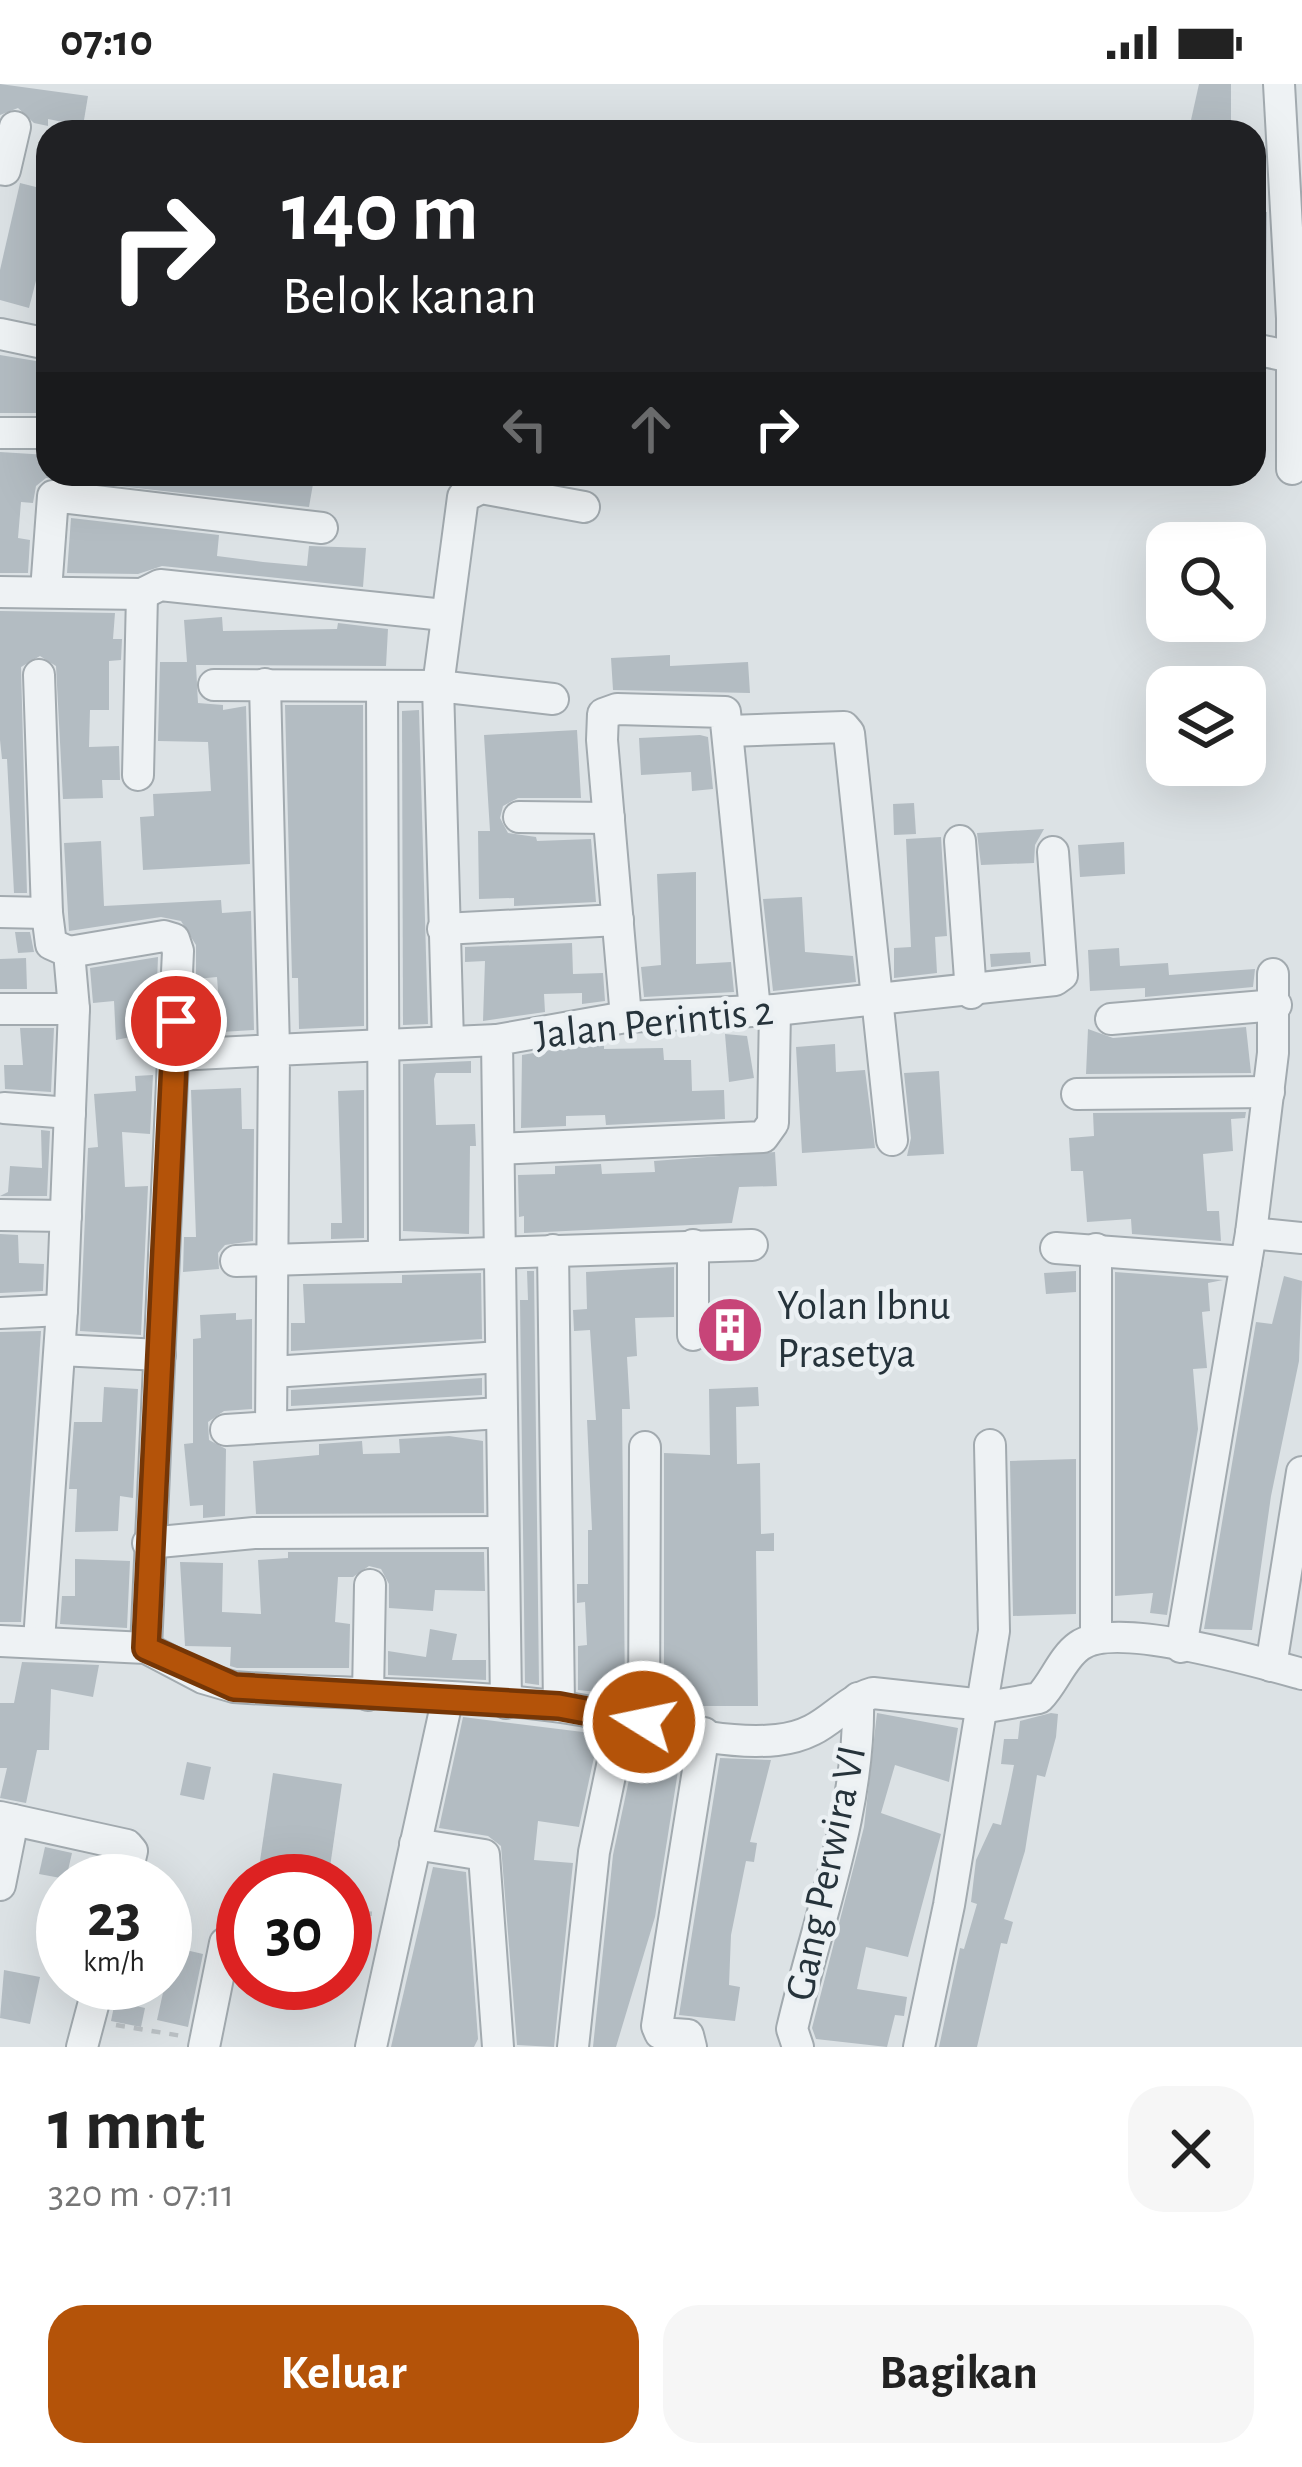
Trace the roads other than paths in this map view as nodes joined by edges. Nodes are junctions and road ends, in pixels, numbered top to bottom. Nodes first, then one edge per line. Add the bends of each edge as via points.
1 (1279, 84) edge
2 (15, 127) dead end
3 (12, 171) edge
4 (0, 334) edge
5 (36, 342) edge
6 (1266, 352) edge
7 (1297, 361) edge
8 (0, 433) edge
9 (36, 434) edge
10 (1292, 470) dead end
11 (584, 507) dead end
12 (322, 528) dead end
13 (46, 591) junction
14 (0, 592) edge
15 (142, 594) junction
16 (444, 615) junction
17 (39, 675) dead end
18 (265, 684) junction
19 (214, 685) dead end
20 (382, 686) junction
21 (438, 686) junction
22 (553, 699) dead end
23 (729, 731) junction
24 (138, 775) dead end
25 (519, 817) dead end
26 (609, 818) junction
27 (960, 842) dead end
28 (1053, 852) dead end
29 (0, 913) edge
30 (46, 913) junction
31 (618, 920) junction
32 (443, 928) junction
33 (69, 952) junction
34 (971, 993) junction
35 (878, 1000) junction
36 (0, 1010) edge
37 (74, 1010) junction
38 (765, 1010) junction
39 (626, 1017) junction
40 (1111, 1019) dead end
41 (497, 1040) junction
42 (448, 1042) junction
43 (385, 1046) junction
44 (274, 1050) junction
45 (176, 1055) junction
46 (1269, 1092) junction
47 (1077, 1094) dead end
48 (4, 1108) dead end
49 (70, 1113) junction
50 (892, 1140) dead end
51 (499, 1149) junction
52 (0, 1215) edge
53 (66, 1216) junction
54 (1302, 1238) edge
55 (693, 1245) junction
56 (752, 1245) dead end
57 (1056, 1248) dead end
58 (1249, 1248) junction
59 (1096, 1249) junction
60 (553, 1250) junction
61 (499, 1252) junction
62 (384, 1256) junction
63 (273, 1260) junction
64 (236, 1261) dead end
65 (62, 1310) junction
66 (0, 1313) edge
67 (693, 1335) dead end
68 (61, 1350) junction
69 (160, 1355) junction
70 (501, 1357) junction
71 (272, 1372) junction
72 (501, 1413) junction
73 (271, 1427) junction
74 (226, 1430) dead end
75 (990, 1445) dead end
76 (645, 1447) dead end
77 (1302, 1472) edge
78 (503, 1532) junction
79 (148, 1543) junction
80 (370, 1585) dead end
81 (1096, 1637) junction
82 (0, 1641) edge
83 (40, 1641) junction
84 (1181, 1647) junction
85 (146, 1648) junction
86 (1271, 1666) junction
87 (1302, 1674) edge
88 (368, 1695) junction
89 (858, 1698) junction
90 (447, 1701) junction
91 (506, 1703) junction
92 (984, 1705) junction
93 (559, 1706) junction
94 (633, 1720) junction
95 (704, 1732) junction
96 (7, 1818) edge
97 (415, 1844) junction
98 (131, 1854) edge
99 (0, 1885) edge
100 (216, 1988) edge
101 (204, 2043) edge
102 (370, 2047) edge
103 (498, 2047) edge
104 (573, 2047) edge
105 (692, 2047) edge
106 (798, 2047) edge
107 (919, 2047) edge

1 - 7 street
2 - 3 street
4 - 5 street
6 - 7 street
7 - 10 street
8 - 9 street
11 - 16 street via 471,489 463,497
12 - 13 street via 52,496
13 - 14 street
13 - 15 street
15 - 16 street via 160,585
15 - 24 street
16 - 21 street
17 - 30 street
18 - 19 street
18 - 20 street
18 - 44 street
20 - 21 street
20 - 43 street
21 - 22 street
21 - 32 street
23 - 26 street via 725,712 713,708 602,714
23 - 35 street via 849,733
23 - 38 street
25 - 26 street
26 - 31 street
27 - 34 street
28 - 34 street, Jalan Perintis 2 via 1062,976
29 - 30 street
30 - 33 street via 51,944
31 - 32 street
31 - 39 street
32 - 42 street
33 - 37 street
33 - 45 street via 174,939
34 - 35 street, Jalan Perintis 2
35 - 38 street, Jalan Perintis 2
35 - 50 street
36 - 37 street
37 - 49 street
38 - 39 street, Jalan Perintis 2
38 - 51 street via 773,1123 764,1137
39 - 41 street, Jalan Perintis 2
40 - 46 street via 1274,990
41 - 42 street
41 - 51 street, Jalan Perintis 2
42 - 43 street
43 - 44 street
43 - 62 street
44 - 45 street
44 - 63 street
45 - 69 street
46 - 47 street
46 - 58 street
48 - 49 street
49 - 53 street
51 - 61 street, Jalan Perintis 2
52 - 53 street
53 - 65 street
54 - 58 street
55 - 56 street
55 - 60 street
55 - 67 street
57 - 59 street
58 - 59 street
58 - 84 street
59 - 81 street
60 - 61 street
60 - 93 street
61 - 62 street
61 - 70 street, Jalan Perintis 2
62 - 63 street
63 - 64 street
63 - 71 street
65 - 66 street
65 - 68 street
68 - 69 street
68 - 83 street
69 - 79 street
70 - 71 street
70 - 72 street, Jalan Perintis 2
71 - 73 street
72 - 73 street
72 - 78 street, Jalan Perintis 2
73 - 74 street
75 - 92 street via 994,1631
76 - 94 street
77 - 86 street
78 - 79 street via 254,1533
78 - 91 street, Jalan Perintis 2
79 - 85 street
80 - 88 street
81 - 84 street
81 - 92 street via 1078,1646 1039,1698
82 - 83 street
83 - 85 street
84 - 86 street
85 - 88 street via 234,1687
86 - 87 street
88 - 90 street
89 - 92 street via 893,1693
89 - 95 street via 802,1736 740,1740
89 - 106 street, Gang Perwira VI via 841,1840 792,2029
90 - 91 street
90 - 97 street
91 - 93 street
92 - 107 street
93 - 94 street
94 - 95 street
94 - 104 street via 594,1852
95 - 105 street via 656,2026 688,2035
96 - 98 street via 128,1845
96 - 99 street
97 - 102 street
97 - 103 street via 484,1855
100 - 101 street

